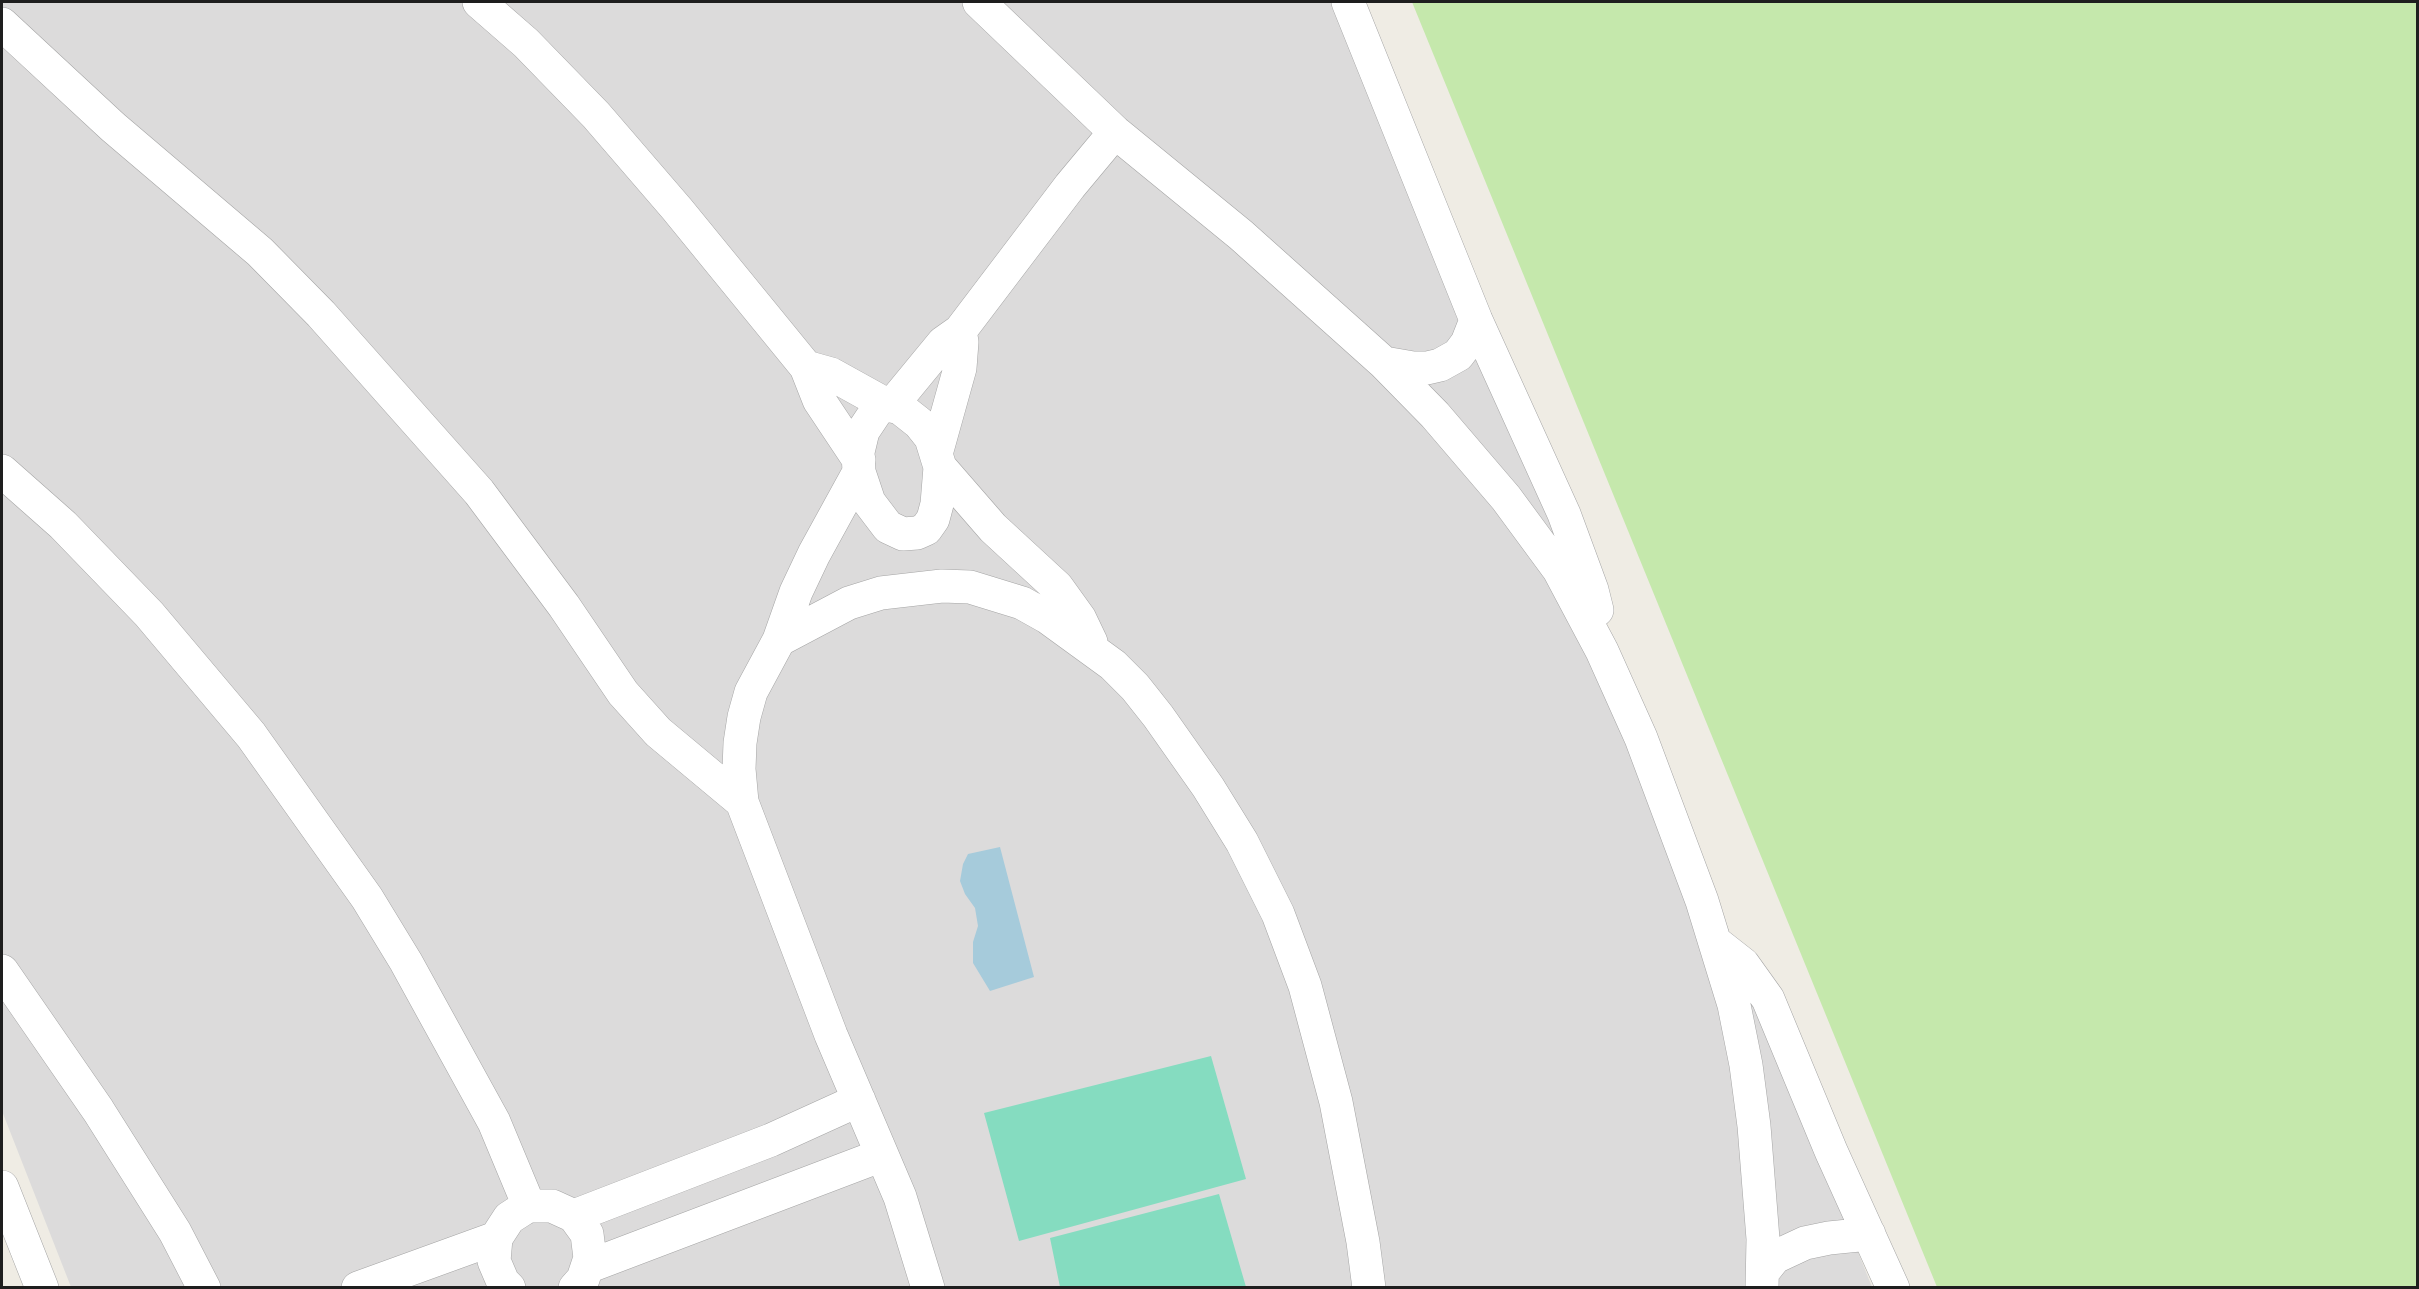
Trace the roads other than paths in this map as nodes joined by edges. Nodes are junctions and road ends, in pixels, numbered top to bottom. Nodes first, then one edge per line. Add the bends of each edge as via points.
1 (479, 2) edge
2 (979, 2) edge
3 (1348, 2) edge
4 (2, 24) edge
5 (1115, 132) junction
6 (1476, 320) junction
7 (960, 331) junction
8 (1384, 363) junction
9 (806, 367) junction
10 (889, 405) junction
11 (938, 460) junction
12 (859, 466) junction
13 (2, 471) edge
14 (779, 640) junction
15 (1602, 651) junction
16 (1095, 652) junction
17 (742, 802) junction
18 (1715, 942) junction
19 (2, 971) edge
20 (859, 1100) junction
21 (882, 1155) junction
22 (2, 1187) edge
23 (529, 1206) junction
24 (574, 1216) junction
25 (1869, 1234) junction
26 (496, 1238) junction
27 (581, 1277) edge
28 (1763, 1280) edge
29 (42, 1287) edge
30 (204, 1287) edge
31 (358, 1287) edge
32 (508, 1287) edge
33 (928, 1287) edge
34 (1369, 1287) edge
35 (1893, 1287) edge

1 - 9 street via 526,43 596,115
2 - 5 street
3 - 6 street
4 - 17 street via 113,127 260,252 321,314 479,492 623,693 658,732
5 - 7 street
5 - 8 street via 1241,235
6 - 8 street via 1458,355 1440,365 1413,368
6 - 15 street via 1571,534 1596,605
7 - 10 street via 943,343
7 - 11 street via 960,368
8 - 15 street via 1435,415 1530,530 1559,570
9 - 10 street via 831,374
9 - 12 street via 819,400
10 - 11 street via 907,412 919,423 931,438
10 - 12 street via 877,410 863,431
11 - 12 street via 933,519 917,533 903,534 888,527 869,502
11 - 16 street via 993,528 1057,587 1080,619
12 - 14 street via 796,592
13 - 23 street via 63,525 149,614 258,745 367,898 406,962 494,1122
14 - 16 street via 849,603 881,593 970,587 1022,603 1047,616
14 - 17 street via 751,692 744,717 739,761
15 - 18 street via 1641,738
16 - 34 street via 1135,687 1184,750 1242,842 1278,914 1305,986 1336,1102
17 - 20 street
18 - 25 street via 1743,964 1768,999
18 - 28 street via 1734,1005 1746,1065 1760,1187
19 - 30 street via 98,1110 175,1232
20 - 21 street
20 - 24 street via 760,1144
21 - 27 street
21 - 33 street via 900,1197
22 - 29 street
23 - 24 street via 552,1206
23 - 26 street via 509,1218
24 - 27 street via 587,1234 591,1250
25 - 28 street via 1805,1243 1775,1257
25 - 35 street
26 - 31 street
26 - 32 street via 494,1261

